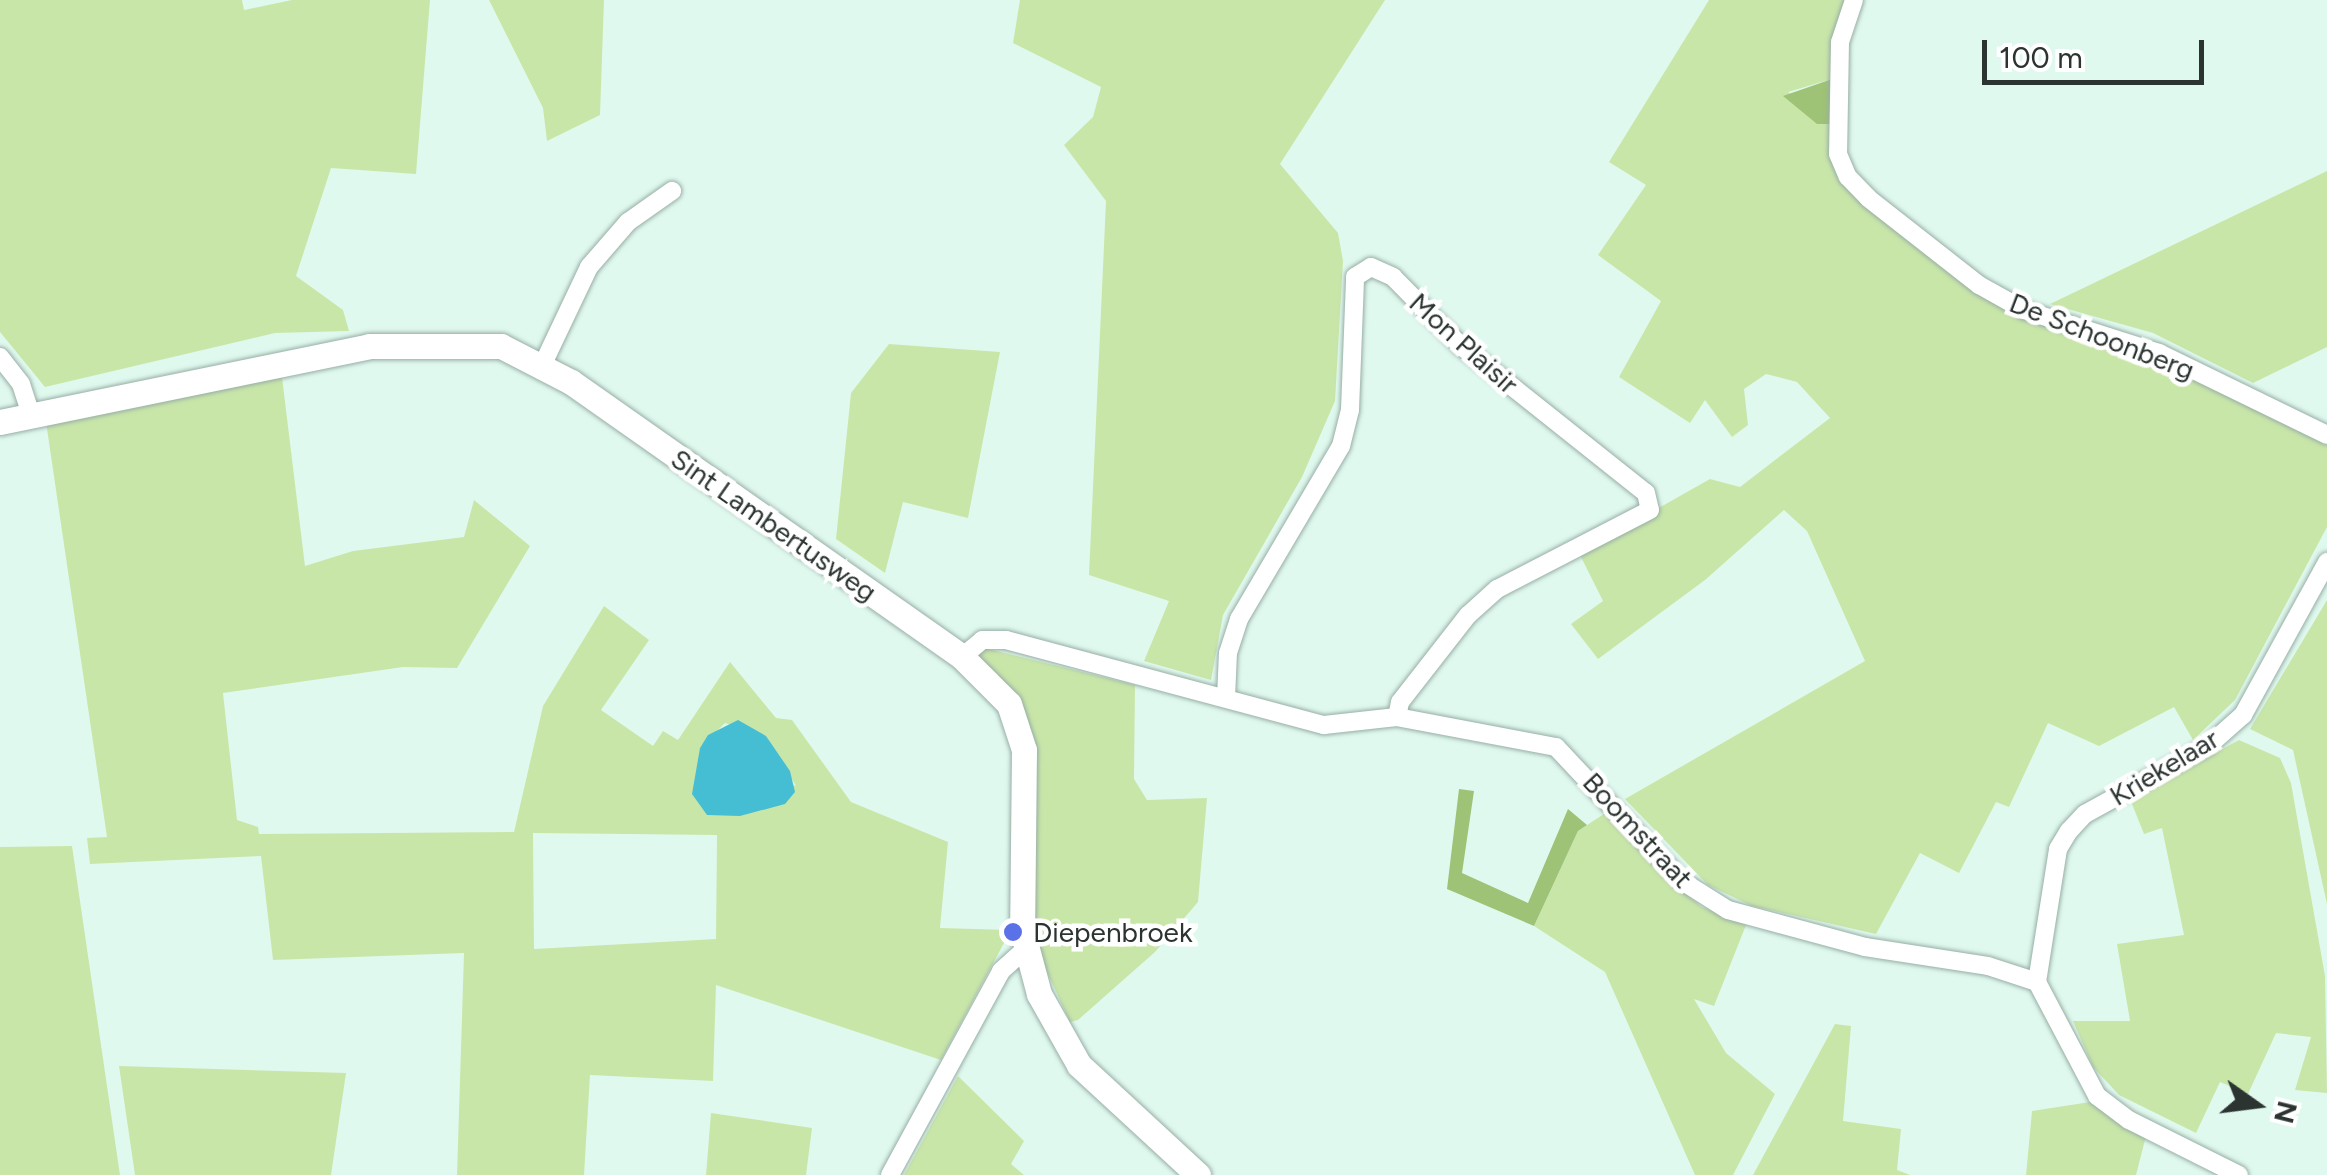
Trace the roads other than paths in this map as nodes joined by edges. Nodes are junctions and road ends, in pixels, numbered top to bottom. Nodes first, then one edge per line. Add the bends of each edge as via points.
1 (1854, 0) edge
2 (672, 191) dead end
3 (0, 357) edge
4 (542, 366) junction
5 (31, 414) junction
6 (0, 422) edge
7 (2327, 435) edge
8 (2327, 562) edge
9 (962, 657) junction
10 (1226, 698) junction
11 (1397, 717) junction
12 (1024, 950) junction
13 (2037, 982) junction
14 (890, 1175) edge
15 (1198, 1175) edge
16 (2239, 1175) edge

1 - 7 street, De Schoonberg via 1840,42 1838,154 1868,198 1979,285 2024,310 2159,354
2 - 4 street via 628,222 589,268
3 - 5 street via 21,384
4 - 5 street, Sint Lambertusweg via 501,346 370,346
4 - 9 street, Sint Lambertusweg
5 - 6 street, Sint Lambertusweg
8 - 13 street, Kriekelaar via 2243,715 2208,746 2085,814 2069,831 2058,848
9 - 10 street, Boomstraat via 982,640 1006,640
9 - 12 street, Sint Lambertusweg via 1009,704 1021,736
10 - 11 street, Boomstraat via 1324,725
10 - 11 street, Mon Plaisir via 1228,653 1239,619 1341,446 1350,410 1355,277 1370,267 1394,277 1460,346 1646,493 1650,510 1497,589 1456,630 1400,702
11 - 13 street, Boomstraat via 1556,748 1682,881 1728,910 1866,948 1988,966
12 - 14 street via 1002,970
12 - 15 street, Sint Lambertusweg via 1079,1065
13 - 16 street via 2097,1096 2129,1120

